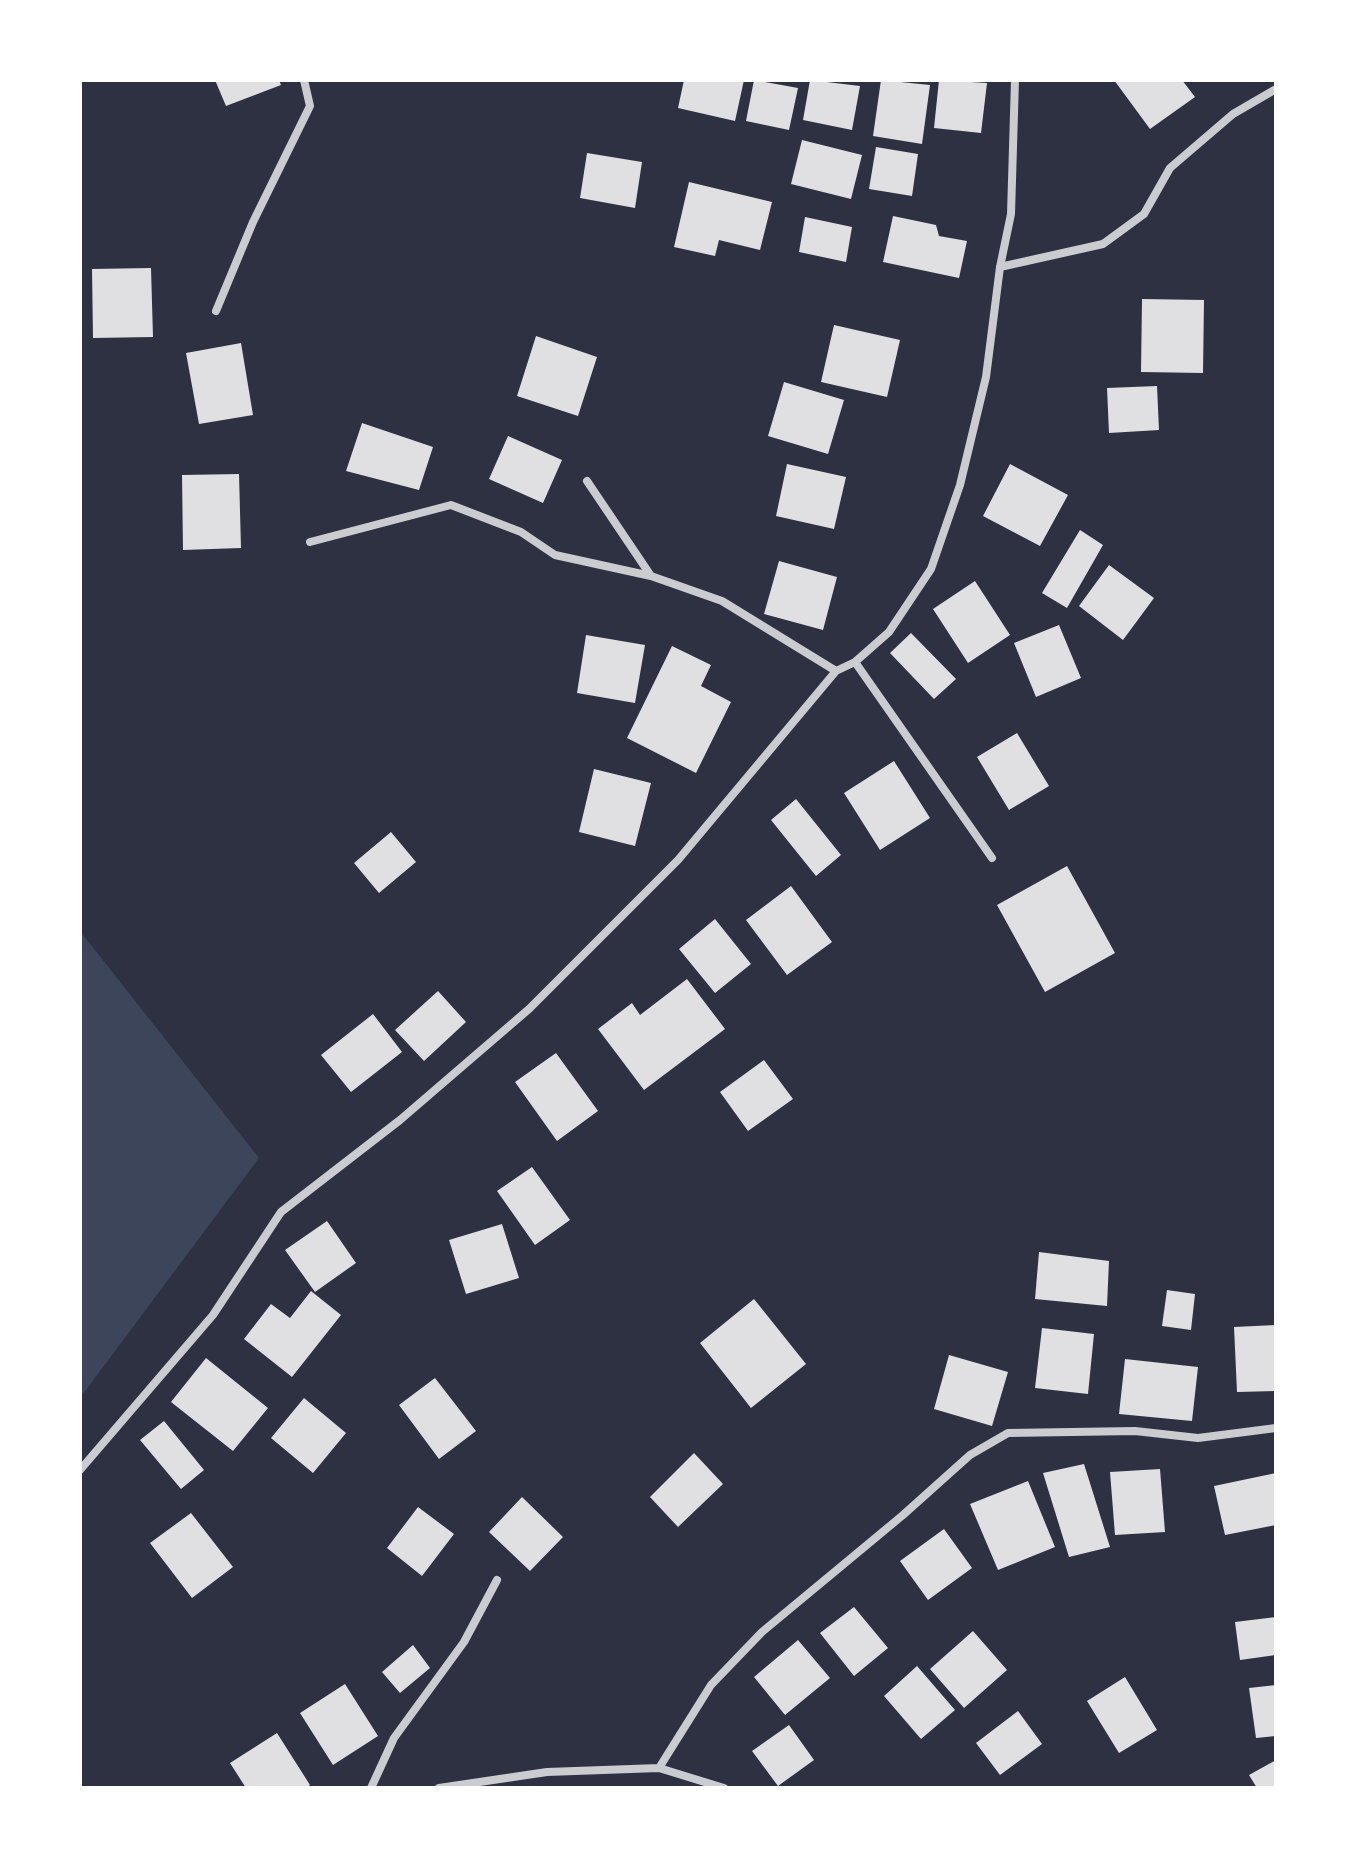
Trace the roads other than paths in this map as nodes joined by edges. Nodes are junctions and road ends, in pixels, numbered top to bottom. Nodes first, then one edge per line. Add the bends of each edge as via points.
1 (304, 80) edge
2 (1015, 80) edge
3 (1276, 89) edge
4 (1000, 267) junction
5 (216, 311) dead end
6 (587, 481) dead end
7 (310, 542) dead end
8 (651, 576) junction
9 (855, 662) junction
10 (836, 671) junction
11 (992, 858) dead end
12 (1276, 1428) edge
13 (80, 1470) edge
14 (497, 1580) dead end
15 (659, 1768) junction
16 (371, 1788) edge
17 (439, 1788) edge
18 (724, 1788) edge

1 - 5 street via 310,106
2 - 4 street via 1011,214
3 - 4 street via 1233,114 1170,168 1144,214 1103,244
4 - 9 street via 986,377 960,485 931,569 889,632
6 - 8 street
7 - 8 street via 451,505 521,532 555,555
8 - 10 street via 722,601
9 - 10 street
9 - 11 street
10 - 13 street via 678,860 529,1009 400,1120 281,1212 213,1315
12 - 15 street via 1198,1438 1135,1431 1008,1433 970,1455 762,1632 711,1685
14 - 16 street via 464,1642 394,1738
15 - 17 street via 547,1772
15 - 18 street

